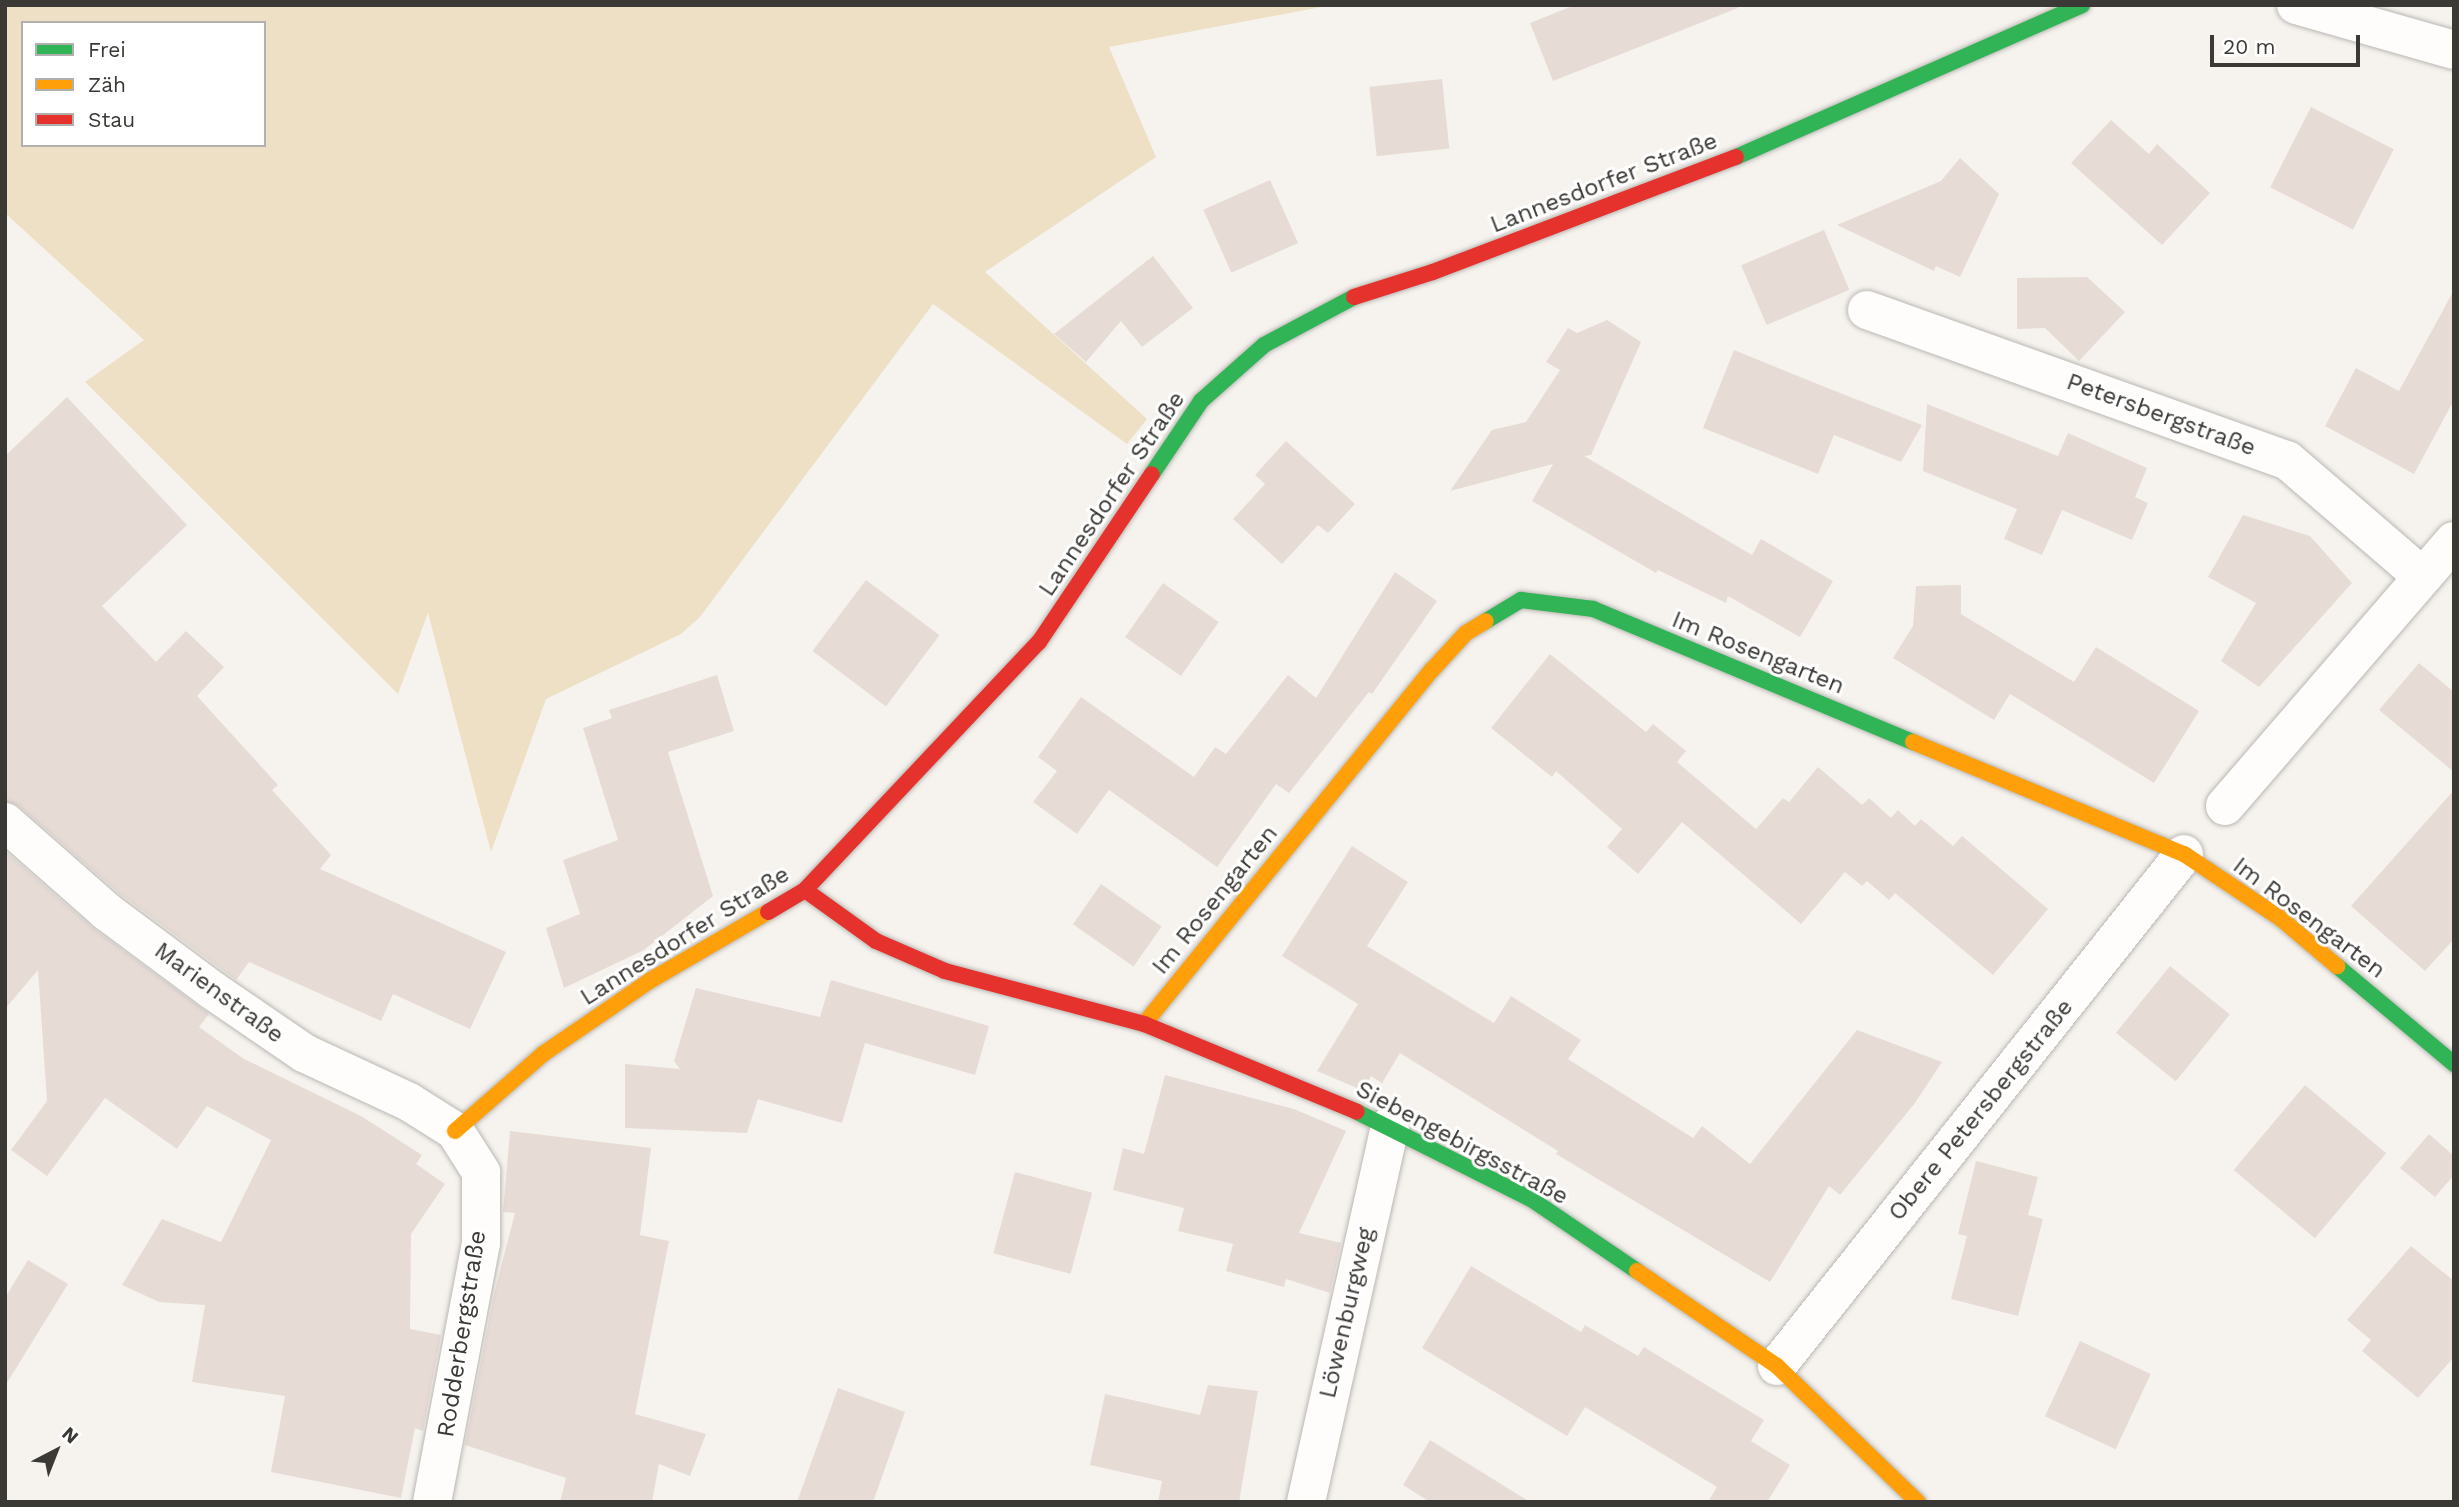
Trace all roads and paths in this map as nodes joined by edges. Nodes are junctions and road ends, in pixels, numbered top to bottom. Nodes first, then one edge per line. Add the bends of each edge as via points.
1 (2082, 5) edge
2 (2296, 5) edge
3 (2454, 50) edge
4 (1867, 310) dead end
5 (2454, 541) edge
6 (2423, 577) junction
7 (2225, 806) dead end
8 (5, 822) edge
9 (2183, 853) junction
10 (806, 890) junction
11 (1144, 1024) junction
12 (2454, 1064) edge
13 (1390, 1125) junction
14 (455, 1131) junction
15 (1777, 1366) junction
16 (432, 1502) edge
17 (1306, 1502) edge
18 (1918, 1502) edge

1 - 10 street, Lannesdorfer Straße via 1786,138 1433,272 1338,302 1264,345 1201,401 1039,642
2 - 3 street
4 - 6 street, Petersbergstraße via 2287,460
5 - 6 street
6 - 7 street
8 - 14 street, Marienstraße via 106,911 304,1054 409,1102
9 - 11 street, Im Rosengarten via 1593,609 1521,600 1466,633 1432,670
9 - 12 street, Im Rosengarten via 2280,918
9 - 15 street, Obere Petersbergstraße
10 - 11 street, Siebengebirgsstraße via 876,941 945,971
10 - 14 street, Lannesdorfer Straße via 651,979 488,1098
11 - 13 street, Siebengebirgsstraße
13 - 15 street, Siebengebirgsstraße via 1531,1199
13 - 17 street, Löwenburgweg
14 - 16 street, Rodderbergstraße via 481,1172 481,1243
15 - 18 street, Siebengebirgsstraße

